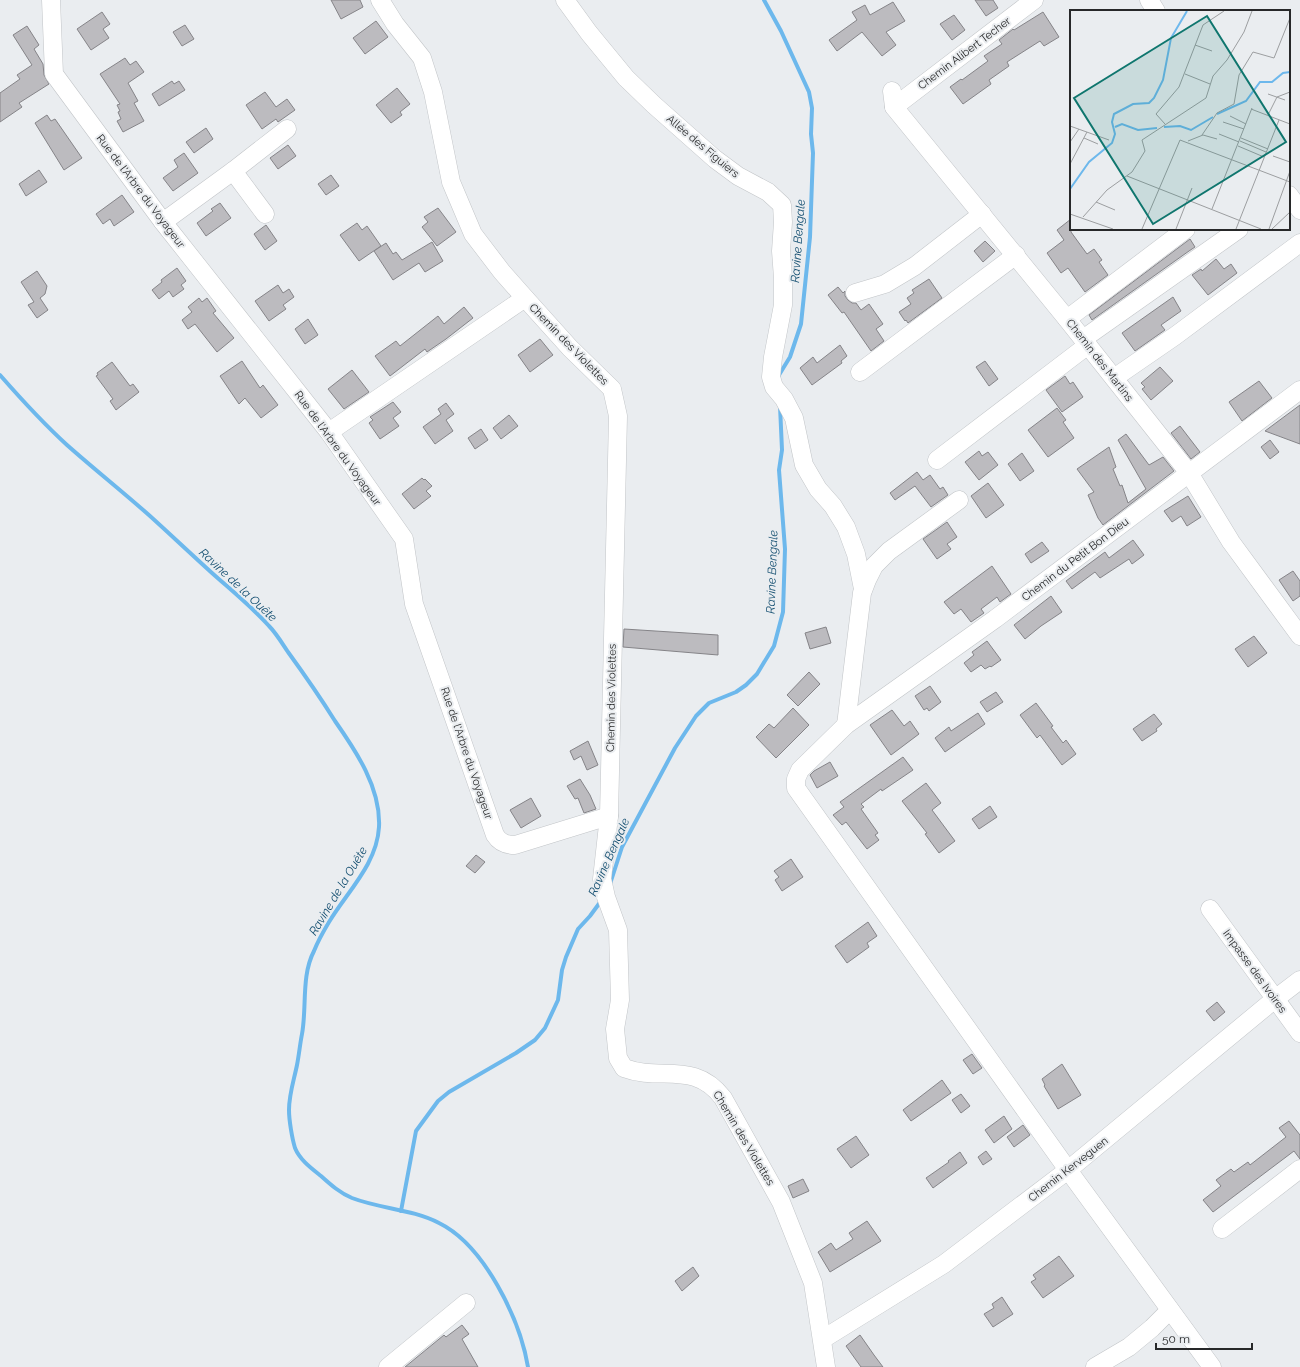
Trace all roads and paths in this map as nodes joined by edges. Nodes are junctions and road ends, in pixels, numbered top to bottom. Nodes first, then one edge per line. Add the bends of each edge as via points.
1 (51, 0) edge
2 (380, 0) edge
3 (565, 0) edge
4 (1148, 0) edge
5 (1025, 3) edge
6 (1155, 10) edge
7 (893, 99) joint
8 (287, 128) dead end
9 (233, 171) junction
10 (1290, 196) edge
11 (1300, 210) edge
12 (265, 214) dead end
13 (982, 214) junction
14 (163, 222) junction
15 (1185, 230) edge
16 (1238, 230) edge
17 (1300, 243) edge
18 (1016, 255) junction
19 (856, 293) dead end
20 (525, 298) junction
21 (1067, 319) junction
22 (1086, 342) junction
23 (860, 372) dead end
24 (1114, 378) junction
25 (1300, 390) edge
26 (329, 432) junction
27 (937, 460) dead end
28 (1189, 473) junction
29 (960, 500) dead end
30 (863, 590) junction
31 (1300, 636) edge
32 (846, 724) junction
33 (609, 816) junction
34 (1210, 909) dead end
35 (1300, 980) edge
36 (1275, 999) junction
37 (1300, 1033) edge
38 (1300, 1169) edge
39 (1068, 1170) junction
40 (1222, 1229) dead end
41 (466, 1303) dead end
42 (1170, 1310) junction
43 (823, 1339) junction
44 (388, 1367) edge
45 (826, 1367) edge
46 (1095, 1367) edge
47 (1212, 1367) edge

1 - 14 street, Rue de l'Arbre du Voyageur via 54,74
2 - 20 street, Chemin des Violettes via 422,58 433,92 451,182 473,234
3 - 30 street, Allée des Figuiers via 626,78 654,105 715,159 738,176 768,192 782,205 783,305 771,378 794,418 804,465 818,489 846,526 856,554
4 - 6 street
5 - 7 street, Chemin Alibert Techer
7 - 13 street, Chemin des Martins
8 - 9 street
9 - 12 street
9 - 14 street
10 - 11 street
13 - 18 street, Chemin des Martins
13 - 19 street via 915,266 885,284
14 - 26 street, Rue de l'Arbre du Voyageur
15 - 21 street
16 - 22 street
17 - 24 street
18 - 21 street, Chemin des Martins
18 - 23 street
20 - 26 street
20 - 33 street, Chemin des Violettes via 570,348 612,389 618,416
21 - 22 street, Chemin des Martins
22 - 24 street, Chemin des Martins
22 - 27 street
24 - 28 street, Chemin des Martins
25 - 28 street, Chemin du Petit Bon Dieu
26 - 33 street, Rue de l'Arbre du Voyageur via 404,539 414,604 495,835 503,843 515,845
28 - 31 street, Chemin des Martins via 1231,542
28 - 32 street, Chemin du Petit Bon Dieu via 995,620
29 - 30 street via 889,551 874,566
30 - 32 street
32 - 39 street, Chemin du Petit Bon Dieu via 800,770 796,788
33 - 43 street, Chemin des Violettes via 602,879 618,930 620,1000 615,1029 618,1058 624,1068 634,1072 697,1077 715,1088 723,1098 781,1202 813,1283
34 - 36 street, Impasse des Ivoires
35 - 36 street, Chemin Kerveguen
36 - 37 street, Impasse des Ivoires
36 - 39 street, Chemin Kerveguen
38 - 40 street
39 - 42 street
39 - 43 street, Chemin Kerveguen via 944,1264
41 - 44 street
42 - 46 street via 1129,1347
42 - 47 street
43 - 45 street, Chemin des Violettes

